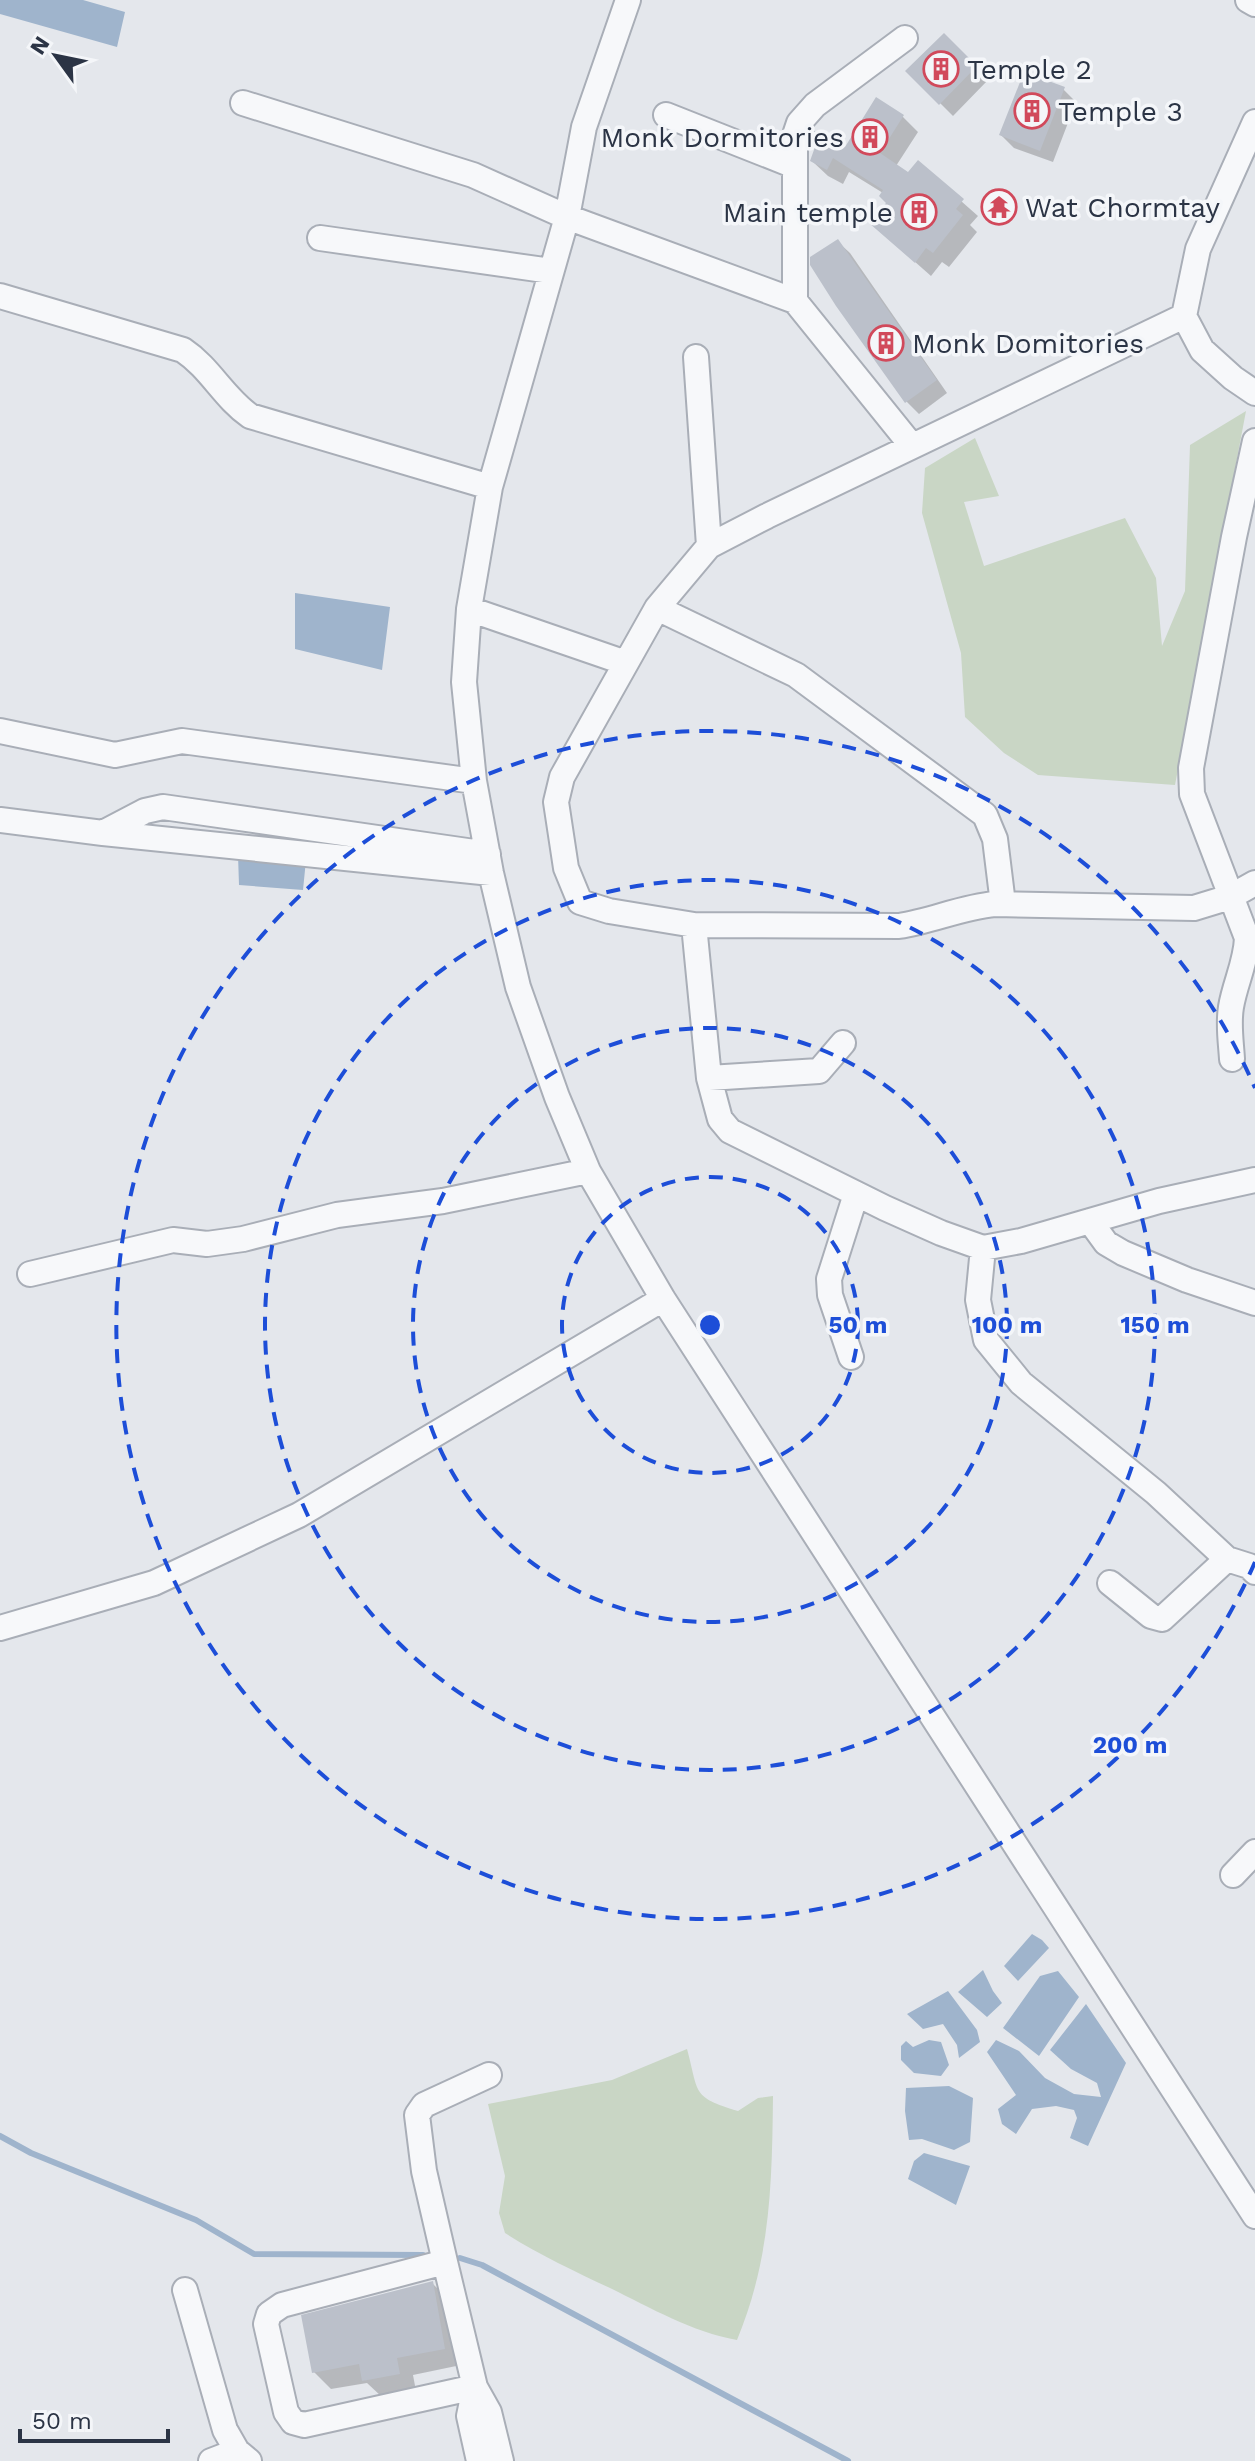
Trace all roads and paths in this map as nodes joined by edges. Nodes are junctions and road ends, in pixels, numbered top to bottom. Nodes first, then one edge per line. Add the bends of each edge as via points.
1 (628, 0) edge
2 (1248, 0) edge
3 (1255, 4) edge
4 (905, 38) dead end
5 (243, 103) dead end
6 (666, 115) dead end
7 (1255, 122) edge
8 (795, 166) junction
9 (567, 217) junction
10 (320, 238) dead end
11 (551, 271) junction
12 (0, 296) edge
13 (795, 301) junction
14 (1184, 316) junction
15 (696, 357) dead end
16 (1255, 393) edge
17 (1255, 441) edge
18 (912, 446) junction
19 (490, 487) junction
20 (709, 546) junction
21 (657, 608) junction
22 (469, 609) junction
23 (626, 663) junction
24 (0, 731) edge
25 (474, 781) junction
26 (0, 820) edge
27 (490, 864) junction
28 (1255, 883) edge
29 (1230, 897) junction
30 (1003, 904) junction
31 (694, 925) junction
32 (843, 1043) dead end
33 (1232, 1059) dead end
34 (709, 1078) junction
35 (588, 1171) junction
36 (1255, 1180) edge
37 (856, 1194) junction
38 (1090, 1221) junction
39 (983, 1248) junction
40 (30, 1274) dead end
41 (663, 1299) junction
42 (1255, 1303) edge
43 (851, 1357) dead end
44 (1247, 1565) edge
45 (1110, 1583) dead end
46 (0, 1628) edge
47 (1255, 1852) edge
48 (1233, 1875) dead end
49 (489, 2075) dead end
50 (1255, 2216) edge
51 (445, 2262) junction
52 (185, 2290) dead end
53 (475, 2387) junction
54 (243, 2456) edge
55 (211, 2461) edge
56 (479, 2461) edge
57 (501, 2461) edge

1 - 9 street via 584,127
2 - 3 street
4 - 8 street via 815,105 799,123
5 - 9 street via 473,175
6 - 8 street
7 - 14 street via 1198,249
8 - 13 street
9 - 11 street
9 - 13 street
10 - 11 street
11 - 19 street
12 - 19 street via 183,350 201,362 250,416
13 - 18 street
14 - 16 street via 1202,350
14 - 18 street
15 - 20 street
17 - 29 street via 1191,768 1192,794
18 - 20 street
19 - 22 street
20 - 21 street
21 - 23 street
21 - 30 street via 796,675 985,815 995,839
22 - 23 street
22 - 25 street via 464,682
23 - 31 street via 562,777 556,802 566,868 580,902
24 - 25 street via 115,755 182,741
25 - 27 street
26 - 27 street
27 - 35 street via 518,987
28 - 29 street
29 - 30 street via 1194,908
29 - 33 street via 1247,938 1229,1023
30 - 31 street via 973,906 899,926
31 - 34 street
32 - 34 street via 819,1071
34 - 37 street via 720,1119 730,1131
35 - 40 street via 443,1201 337,1215 243,1239 207,1244 173,1240
35 - 41 street
36 - 38 street
37 - 39 street
37 - 43 street via 829,1279
38 - 39 street
38 - 42 street via 1106,1243 1123,1253
39 - 44 street via 978,1300 986,1340 1021,1383
41 - 46 street via 299,1515 154,1583
41 - 50 street
44 - 45 street via 1162,1619
47 - 48 street
49 - 51 street via 424,2105 417,2115
51 - 53 street
51 - 53 street via 282,2305 269,2314 266,2324 286,2412 293,2422 304,2425
52 - 54 street via 225,2430
53 - 56 street via 469,2416
53 - 57 street via 489,2412
54 - 55 street

